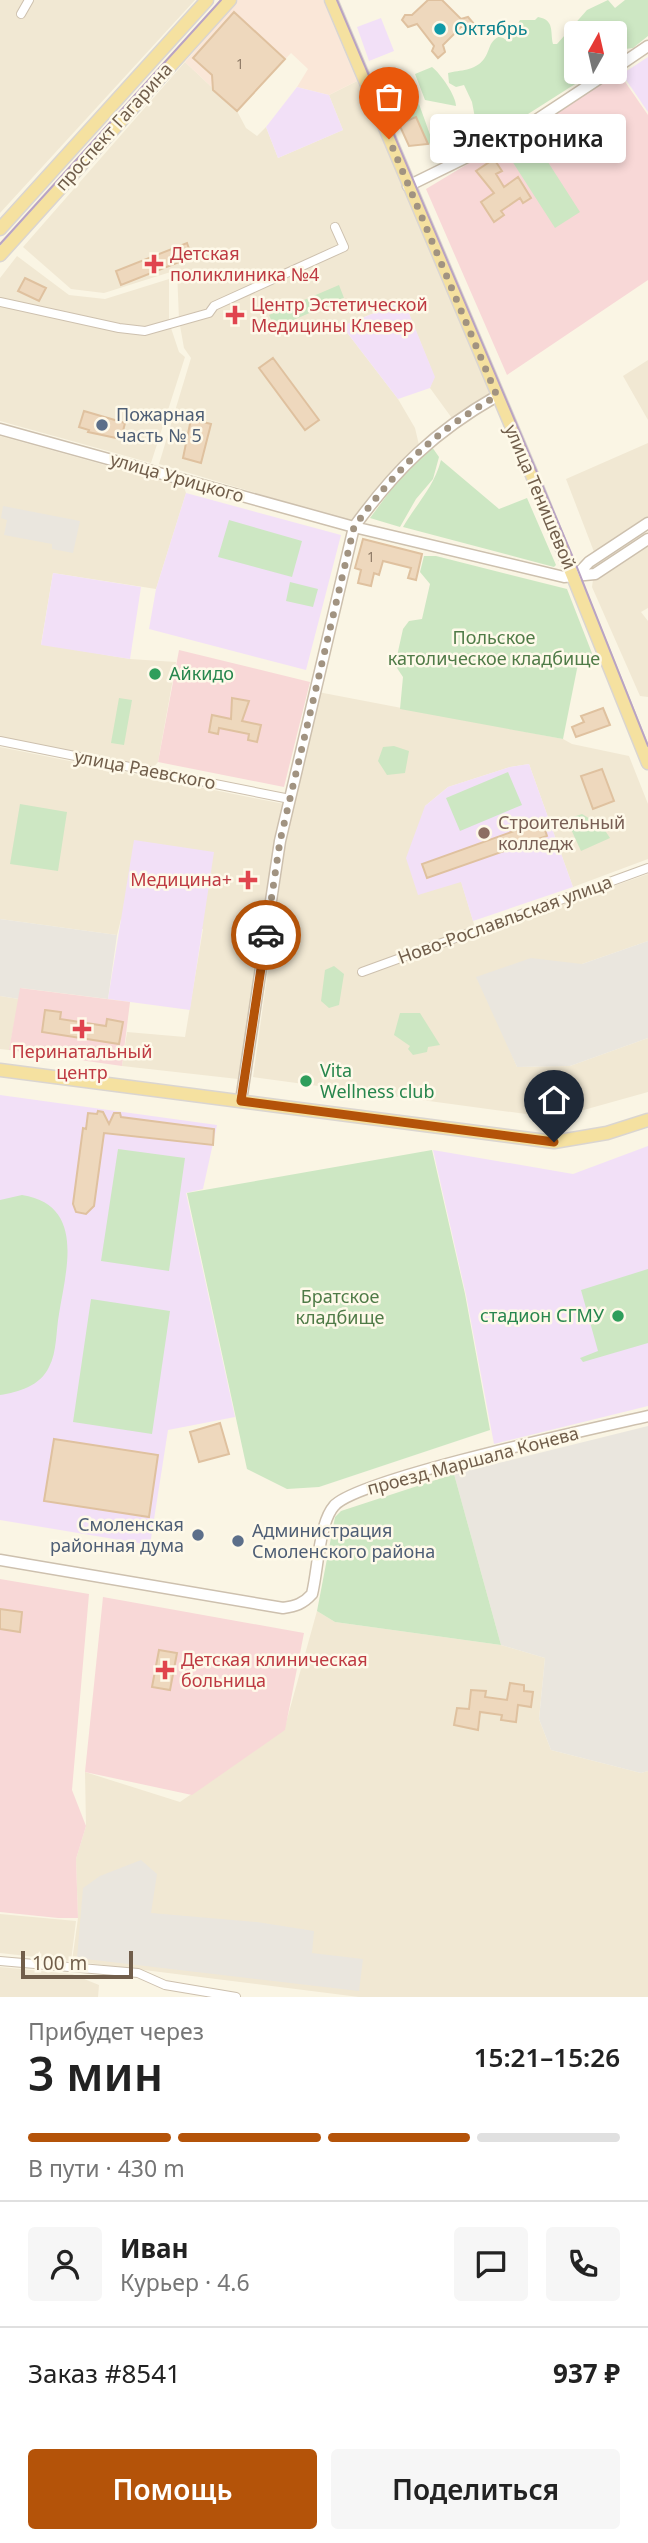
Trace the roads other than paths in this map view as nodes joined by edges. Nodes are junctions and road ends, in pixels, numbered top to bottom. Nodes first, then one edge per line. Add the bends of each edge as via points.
1 (29, 0) edge
2 (207, 0) edge
3 (230, 0) edge
4 (331, 0) edge
5 (21, 14) dead end
6 (648, 46) edge
7 (627, 60) edge
8 (591, 84) edge
9 (408, 186) junction
10 (335, 227) dead end
11 (0, 229) edge
12 (0, 255) edge
13 (0, 302) edge
14 (497, 396) junction
15 (0, 429) edge
16 (648, 523) edge
17 (354, 527) junction
18 (648, 539) edge
19 (574, 578) junction
20 (0, 741) edge
21 (648, 763) edge
22 (290, 799) junction
23 (648, 868) edge
24 (362, 972) dead end
25 (0, 1070) edge
26 (241, 1101) junction
27 (648, 1120) edge
28 (648, 1416) edge
29 (0, 1560) edge
30 (0, 1961) edge
31 (236, 1997) edge

1 - 5 street
2 - 11 main road, проспект Гагарина
3 - 12 main road, проспект Гагарина
4 - 9 main road, улица Тенишевой
6 - 7 street
8 - 9 street via 518,132
9 - 14 main road, улица Тенишевой
10 - 13 street via 344,247 215,306 209,313 145,331
14 - 17 street via 423,445
14 - 19 main road, улица Тенишевой
15 - 17 street, улица Урицкого
16 - 19 street via 589,562
17 - 19 street, улица Урицкого
17 - 22 street
18 - 19 street via 595,574
19 - 21 main road, улица Тенишевой
20 - 22 street, улица Раевского
22 - 26 street
23 - 24 street, Ново-Рославльская улица
25 - 26 main road
26 - 27 main road via 554,1142
28 - 29 street, проезд Маршала Конева via 417,1473 348,1496 327,1518 312,1594 295,1606 283,1608
30 - 31 street via 138,1973 165,1985

